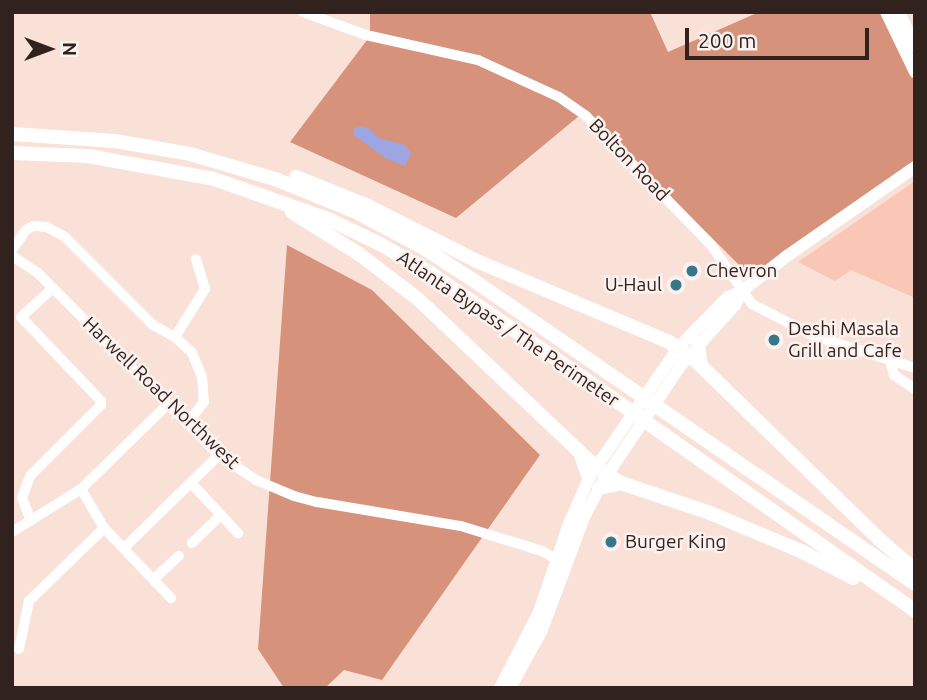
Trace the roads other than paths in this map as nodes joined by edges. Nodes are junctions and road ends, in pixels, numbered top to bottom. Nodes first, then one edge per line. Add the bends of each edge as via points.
1 (303, 12) edge
2 (886, 12) edge
3 (899, 12) edge
4 (915, 46) edge
5 (915, 72) edge
6 (12, 134) edge
7 (12, 153) edge
8 (190, 154) junction
9 (915, 167) edge
10 (264, 194) junction
11 (12, 250) edge
12 (12, 256) edge
13 (196, 258) dead end
14 (52, 288) junction
15 (742, 291) junction
16 (175, 337) junction
17 (688, 349) junction
18 (890, 361) junction
19 (915, 368) edge
20 (915, 389) edge
21 (168, 404) junction
22 (187, 424) junction
23 (219, 455) junction
24 (597, 477) junction
25 (191, 483) junction
26 (81, 489) junction
27 (221, 515) junction
28 (31, 521) junction
29 (104, 528) junction
30 (12, 532) edge
31 (238, 533) dead end
32 (192, 543) dead end
33 (125, 547) junction
34 (179, 556) dead end
35 (562, 563) junction
36 (915, 570) edge
37 (154, 579) junction
38 (915, 584) edge
39 (171, 598) dead end
40 (915, 612) edge
41 (19, 649) dead end
42 (500, 688) edge
43 (510, 688) edge

1 - 15 street, Bolton Road via 366,34 478,60 573,105 711,245
2 - 5 main road
3 - 4 main road
6 - 8 highway, Atlanta Bypass / The Perimeter via 103,140
7 - 10 highway, Atlanta Bypass / The Perimeter via 135,162
8 - 17 highway via 271,169 322,186 479,262
8 - 38 highway, Atlanta Bypass / The Perimeter via 312,193 422,247
9 - 15 main road
10 - 24 highway via 359,254 418,299 581,454
10 - 40 highway, Atlanta Bypass / The Perimeter via 354,231 429,272
11 - 16 street via 26,230 47,227 65,237 153,326
12 - 14 street, Harwell Road Northwest
13 - 16 street via 205,289
14 - 21 street, Harwell Road Northwest
14 - 28 street via 21,317 101,405 30,476 23,489
15 - 17 main road via 735,305
15 - 17 main road via 720,304
15 - 18 street, Bolton Road via 752,304 812,335
16 - 22 street via 192,354 203,384 204,402
17 - 24 main road
17 - 36 highway
18 - 19 street, Bolton Road
18 - 20 street via 894,375
21 - 22 street, Harwell Road Northwest
21 - 26 street
22 - 23 street, Harwell Road Northwest
23 - 25 street
23 - 35 street, Harwell Road Northwest via 256,481 294,496 461,526 542,551
24 - 35 main road
24 - 40 highway via 710,513 801,551
25 - 27 street
25 - 33 street
26 - 28 street
26 - 29 street
27 - 31 street
27 - 32 street
28 - 30 street
29 - 33 street
29 - 41 street via 29,601
33 - 37 street
34 - 37 street
35 - 42 main road
35 - 43 main road via 542,630
37 - 39 street

